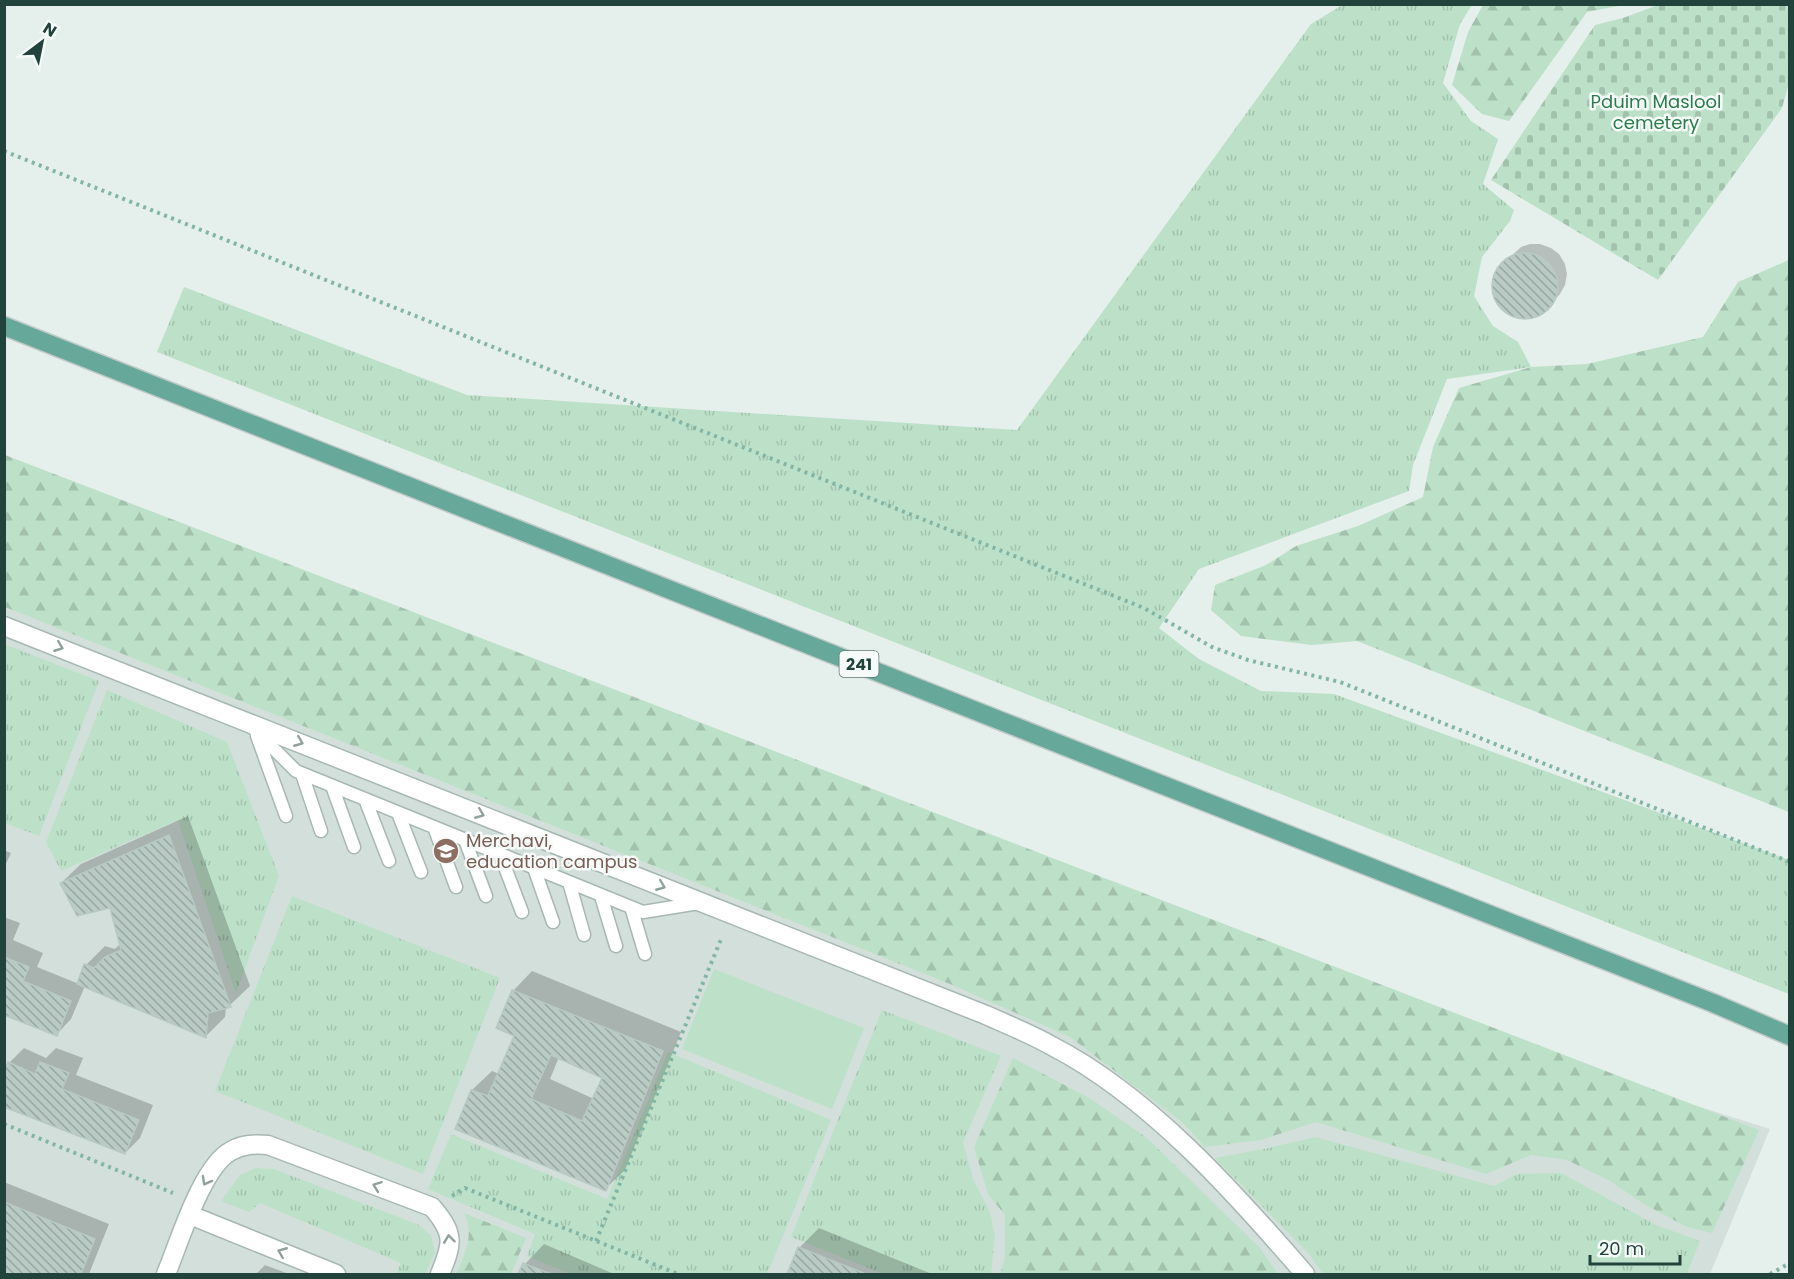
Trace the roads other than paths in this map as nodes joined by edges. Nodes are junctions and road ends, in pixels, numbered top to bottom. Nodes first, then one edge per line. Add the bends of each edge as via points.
1 (4, 326) edge
2 (4, 626) edge
3 (251, 726) junction
4 (303, 774) junction
5 (332, 786) junction
6 (365, 800) junction
7 (398, 813) junction
8 (286, 816) dead end
9 (435, 827) junction
10 (321, 831) dead end
11 (465, 840) junction
12 (354, 847) dead end
13 (500, 854) junction
14 (389, 861) dead end
15 (534, 868) junction
16 (420, 872) dead end
17 (569, 882) junction
18 (456, 887) dead end
19 (486, 896) dead end
20 (601, 896) junction
21 (702, 902) junction
22 (631, 908) junction
23 (522, 912) dead end
24 (553, 922) dead end
25 (584, 935) dead end
26 (616, 946) dead end
27 (645, 954) dead end
28 (1713, 1003) junction
29 (1790, 1029) edge
30 (1790, 1036) edge
31 (193, 1209) junction
32 (166, 1275) edge
33 (336, 1275) edge
34 (440, 1275) edge
35 (1305, 1275) edge

1 - 28 main road, 241
2 -> 3 street
3 - 4 lane
3 - 8 lane
3 -> 21 street
4 - 5 lane
4 - 10 lane
5 - 6 lane
5 - 12 lane
6 - 7 lane
6 - 14 lane
7 - 9 lane
7 - 16 lane
9 - 11 lane
9 - 18 lane
11 - 13 lane
11 - 19 lane
13 - 15 lane
13 - 23 lane
15 - 17 lane
15 - 24 lane
17 - 20 lane
17 - 25 lane
20 - 22 lane
20 - 26 lane
21 - 22 lane via 643,912
21 - 35 street via 986,1015 1053,1046 1152,1114 1252,1213
22 - 27 lane
28 - 29 main road, 241
28 - 30 main road, 241
31 - 32 street
33 -> 31 street
34 -> 31 street via 450,1251 450,1234 432,1207 268,1145 251,1143 230,1151 213,1167

